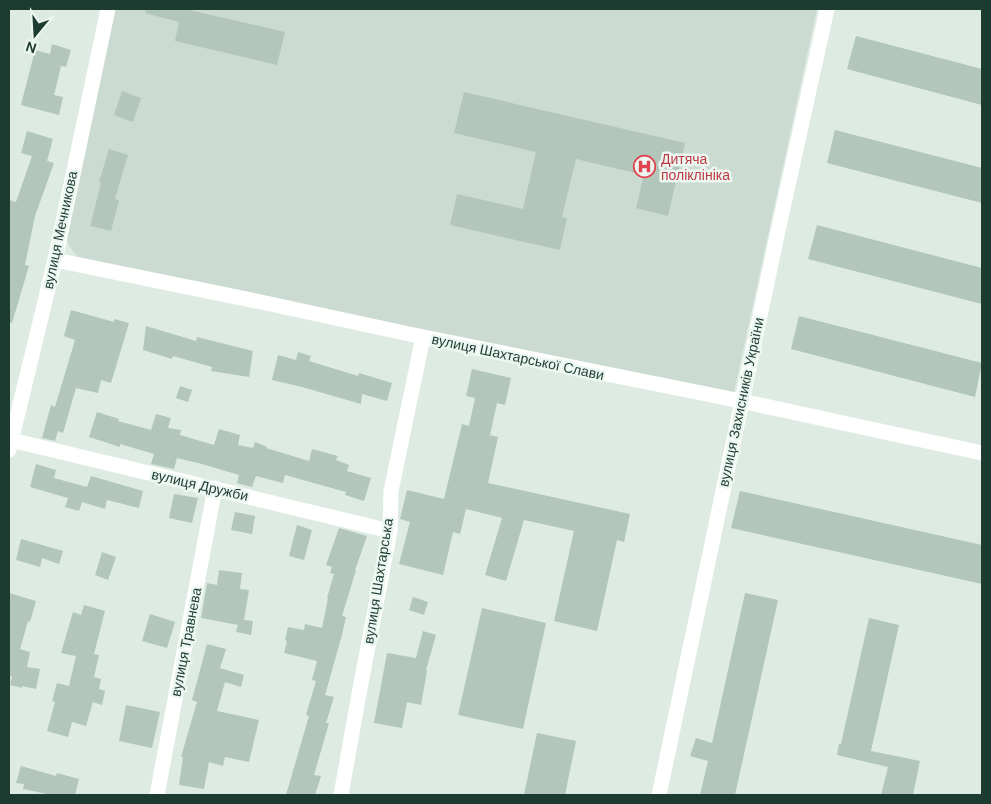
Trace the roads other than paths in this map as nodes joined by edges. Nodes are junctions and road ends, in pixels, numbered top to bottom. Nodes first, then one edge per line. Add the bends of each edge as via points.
1 (108, 9) edge
2 (827, 9) edge
3 (55, 260) junction
4 (422, 337) junction
5 (741, 401) junction
6 (10, 445) edge
7 (982, 453) edge
8 (215, 488) junction
9 (390, 531) junction
10 (157, 795) edge
11 (341, 795) edge
12 (659, 795) edge

1 - 3 street, вулиця Мечникова
2 - 5 street, вулиця Захисників України
3 - 4 street, вулиця Шахтарської Слави
3 - 6 street, вулиця Мечникова
4 - 5 street, вулиця Шахтарської Слави
4 - 9 street, вулиця Шахтарська via 391,491
5 - 7 street, вулиця Шахтарської Слави
5 - 12 street, вулиця Захисників України
6 - 8 street, вулиця Дружби
8 - 9 street, вулиця Дружби
8 - 10 street, вулиця Травнева
9 - 11 street, вулиця Шахтарська

